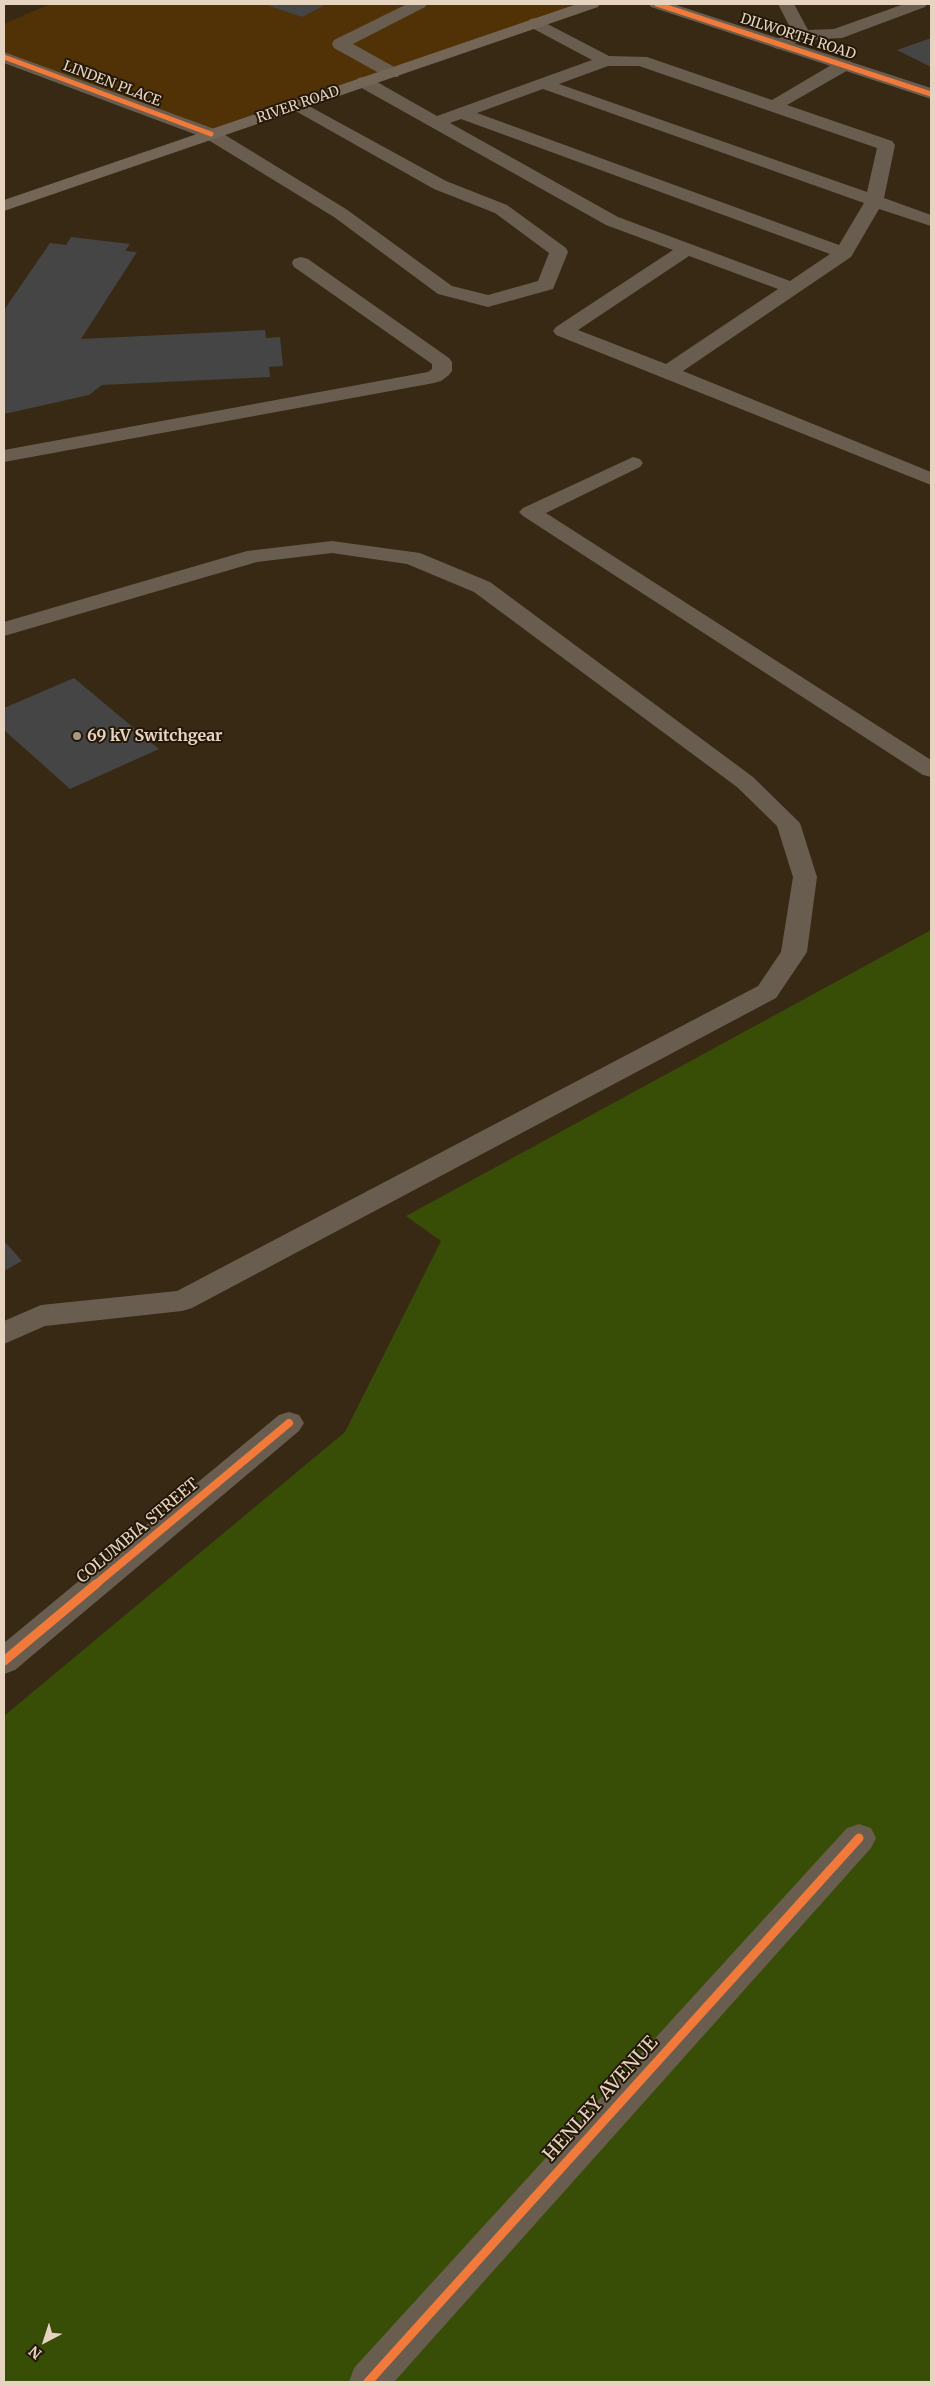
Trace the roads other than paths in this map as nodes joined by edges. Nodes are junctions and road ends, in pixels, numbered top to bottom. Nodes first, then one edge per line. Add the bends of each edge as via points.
1 (418, 4) edge
2 (592, 4) edge
3 (657, 4) edge
4 (786, 4) edge
5 (919, 4) edge
6 (536, 23) junction
7 (802, 35) junction
8 (780, 44) junction
9 (4, 56) edge
10 (606, 61) junction
11 (844, 65) junction
12 (392, 73) junction
13 (364, 82) junction
14 (541, 83) junction
15 (931, 94) edge
16 (298, 105) junction
17 (774, 106) junction
18 (461, 113) junction
19 (436, 122) junction
20 (211, 134) junction
21 (591, 161) junction
22 (559, 178) junction
23 (874, 201) junction
24 (4, 206) edge
25 (931, 221) edge
26 (687, 249) junction
27 (844, 252) junction
28 (301, 263) dead end
29 (792, 288) junction
30 (668, 372) junction
31 (4, 456) edge
32 (633, 463) dead end
33 (931, 480) edge
34 (4, 629) edge
35 (931, 770) edge
36 (4, 1333) edge
37 (289, 1423) dead end
38 (4, 1661) edge
39 (859, 1838) dead end
40 (368, 2382) edge

1 - 12 street via 340,44
2 - 6 main road, RIVER ROAD
3 - 8 street, DILWORTH ROAD
4 - 7 street
5 - 7 street via 836,34
6 - 10 street
6 - 12 main road, RIVER ROAD
7 - 8 street
8 - 11 street, DILWORTH ROAD
9 - 20 street, LINDEN PLACE
10 - 14 street
10 - 17 street via 641,61
11 - 15 street, DILWORTH ROAD
11 - 17 street
12 - 13 main road, RIVER ROAD
13 - 16 main road, RIVER ROAD
13 - 19 street
14 - 18 street
14 - 23 street
16 - 20 main road, RIVER ROAD
16 - 20 street, LINDEN PLACE via 440,185 501,209 559,252 546,285 488,301 445,290 340,213
17 - 23 street via 886,145
18 - 19 street
18 - 21 street
19 - 22 street
20 - 24 main road, RIVER ROAD
21 - 22 street
21 - 27 street
22 - 26 street via 612,221
23 - 25 street
23 - 27 street
26 - 29 street
26 - 30 street via 563,331
27 - 29 street
28 - 31 street via 442,362 442,371 434,377
29 - 30 street
30 - 33 street
32 - 35 street via 530,512
34 - 36 street via 255,556 332,547 412,558 482,587 745,782 788,824 805,877 794,952 767,992 182,1301 41,1316
37 - 38 street, COLUMBIA STREET
39 - 40 street, HENLEY AVENUE

